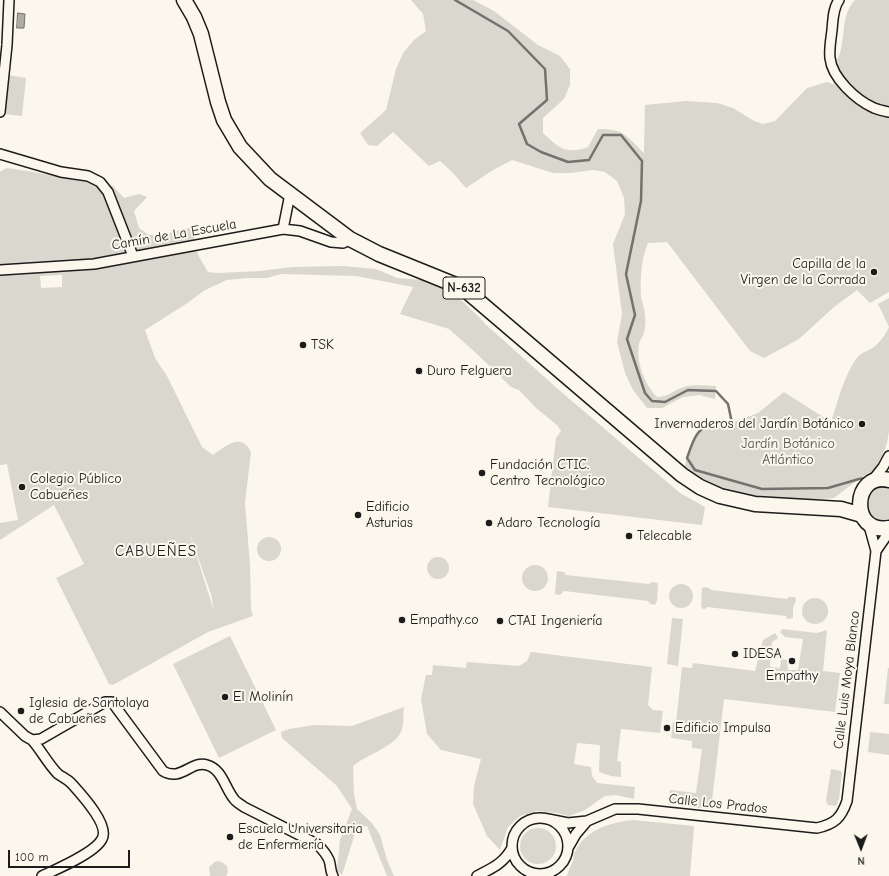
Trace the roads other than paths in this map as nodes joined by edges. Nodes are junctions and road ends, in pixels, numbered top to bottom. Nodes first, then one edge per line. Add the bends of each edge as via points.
1 (9, 0) edge
2 (184, 0) edge
3 (836, 1) edge
4 (0, 112) edge
5 (889, 112) edge
6 (0, 154) edge
7 (290, 194) junction
8 (283, 229) junction
9 (350, 239) junction
10 (133, 256) junction
11 (0, 270) edge
12 (889, 456) edge
13 (889, 480) edge
14 (865, 488) junction
15 (814, 507) junction
16 (865, 519) junction
17 (889, 528) edge
18 (889, 532) edge
19 (876, 551) junction
20 (0, 712) edge
21 (32, 740) junction
22 (843, 813) joint
23 (548, 819) junction
24 (587, 821) junction
25 (512, 848) junction
26 (568, 848) junction
27 (560, 865) junction
28 (521, 867) junction
29 (494, 868) junction
30 (532, 874) edge
31 (42, 876) edge
32 (333, 876) edge
33 (477, 876) edge
34 (557, 876) edge

1 - 4 street via 8,45
2 - 7 highway, N-632 via 201,34 224,120 240,147 270,179
3 - 5 street via 830,45 833,70 854,95 874,108
6 - 10 street via 61,172 88,176 100,182 108,192
7 - 8 street
7 - 9 highway, N-632
8 - 9 street, Camín de La Escuela via 300,231 331,242 343,243
8 - 10 street, Camín de La Escuela via 162,253
9 - 15 highway, N-632 via 379,254 463,288 682,475 700,487 720,496 755,504
10 - 11 street, Camín de La Escuela via 94,264
12 - 14 street
13 - 14 highway, N-632 via 876,480
14 - 15 highway, N-632 via 841,503
14 - 16 highway via 859,499 859,507
15 - 16 highway, N-632 via 841,509
16 - 17 highway via 880,528
16 - 19 street, Calle Luis Moya Blanco
18 - 19 street, Calle Luis Moya Blanco
19 - 22 street, Calle Luis Moya Blanco via 847,801
20 - 21 street
21 - 31 street via 58,774 89,804 100,820 104,833 103,839 96,846 59,869
21 - 32 street via 41,739 105,702 112,702 164,771 176,775 198,765 206,764 213,768 234,799 317,844 325,852
22 - 24 street, Calle Los Prados via 834,822 818,828 638,809 615,809
23 - 24 street, Calle Los Prados via 568,823
23 - 25 street via 533,819 522,824 513,837
23 - 26 street via 560,826
24 - 26 street, Calle Los Prados
25 - 28 street via 514,858
25 - 29 street via 506,858
26 - 27 street
27 - 30 street via 549,872
27 - 34 street
28 - 29 street via 509,865
28 - 30 street
29 - 33 street

